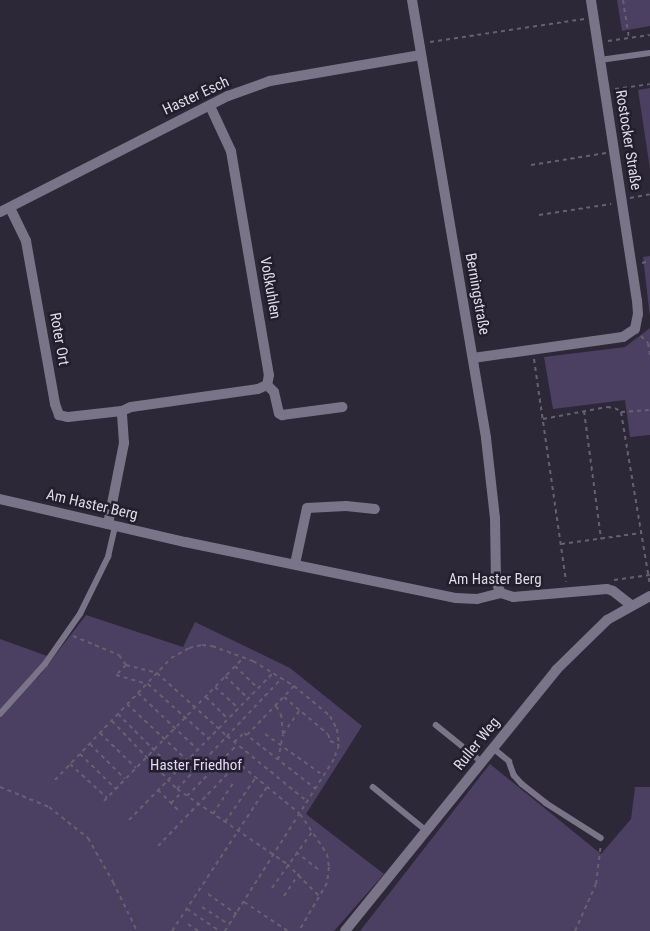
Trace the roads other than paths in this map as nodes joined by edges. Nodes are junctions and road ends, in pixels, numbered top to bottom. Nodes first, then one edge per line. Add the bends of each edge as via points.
1 (412, 0) edge
2 (591, 0) edge
3 (650, 53) edge
4 (420, 55) junction
5 (600, 60) junction
6 (210, 106) junction
7 (10, 208) junction
8 (0, 212) edge
9 (473, 358) junction
10 (267, 385) junction
11 (342, 407) dead end
12 (122, 411) junction
13 (0, 499) edge
14 (375, 509) dead end
15 (111, 525) junction
16 (295, 564) junction
17 (501, 593) junction
18 (650, 596) edge
19 (632, 606) junction
20 (0, 714) edge
21 (436, 725) dead end
22 (493, 748) junction
23 (482, 762) junction
24 (373, 787) dead end
25 (427, 830) junction
26 (601, 838) road end
27 (345, 931) edge

1 - 4 street, Berningstraße
2 - 5 street, Rostocker Straße
3 - 5 lane
4 - 6 street, Haster Esch via 270,82 228,96
4 - 9 street, Berningstraße
5 - 9 street, Rostocker Straße via 637,300 635,329 623,337
6 - 7 street, Haster Esch
6 - 10 street, Voßkuhlen via 231,151 269,375
7 - 8 street, Haster Esch
7 - 12 street, Roter Ort via 26,241 59,415 68,417
9 - 17 street, Berningstraße via 492,483 496,582
10 - 11 street, Voßkuhlen via 274,392 282,415
10 - 12 street, Roter Ort
12 - 15 street via 124,443
13 - 15 street, Am Haster Berg
14 - 16 street via 346,506 307,508
15 - 16 street, Am Haster Berg
15 - 20 lane via 108,557 80,614 45,664
16 - 17 street, Am Haster Berg via 456,598
17 - 19 street, Am Haster Berg via 513,598 607,589
18 - 19 street, Ruller Weg
19 - 22 street, Ruller Weg via 607,620 577,648
21 - 23 lane
22 - 23 street, Ruller Weg
22 - 26 lane via 509,761 514,775 522,784
23 - 25 street, Ruller Weg
24 - 25 lane
25 - 27 street, Ruller Weg

